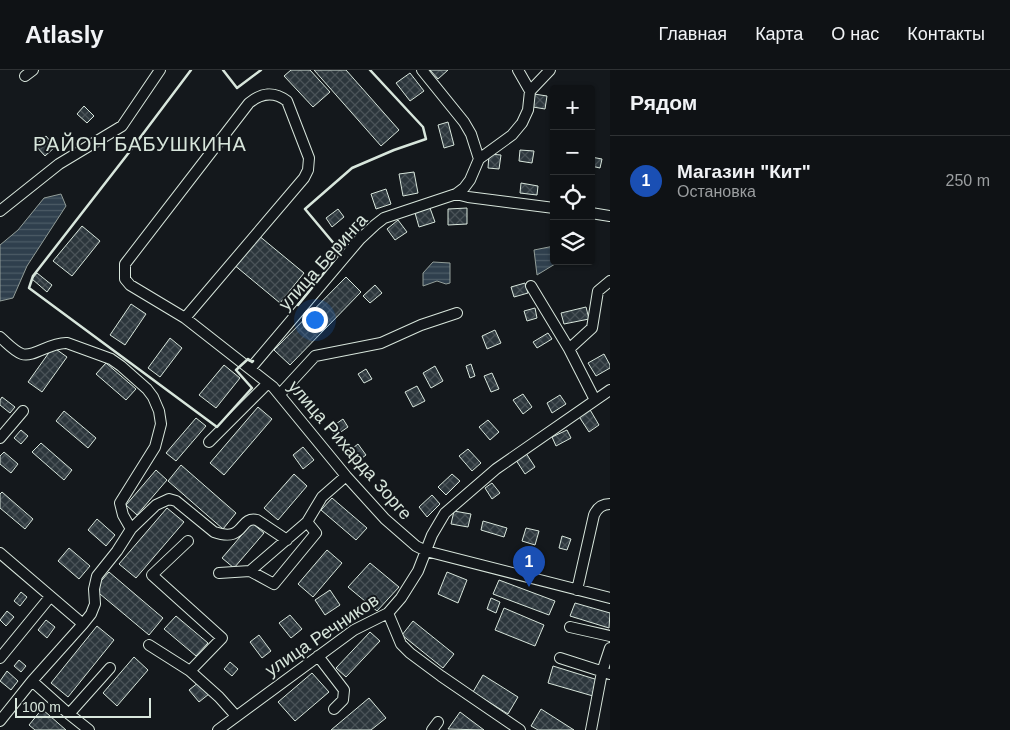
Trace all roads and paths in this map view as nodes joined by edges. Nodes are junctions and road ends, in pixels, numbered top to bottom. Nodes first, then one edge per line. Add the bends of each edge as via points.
1 (160, 70) edge
2 (422, 70) edge
3 (518, 70) edge
4 (550, 70) edge
5 (530, 92) junction
6 (479, 160) junction
7 (456, 194) junction
8 (550, 207) edge
9 (0, 211) edge
10 (595, 214) edge
11 (610, 216) edge
12 (610, 281) edge
13 (531, 286) dead end
14 (457, 313) dead end
15 (185, 318) junction
16 (0, 337) edge
17 (570, 349) junction
18 (250, 369) junction
19 (268, 383) junction
20 (610, 390) edge
21 (280, 394) junction
22 (595, 400) junction
23 (23, 411) dead end
24 (0, 438) edge
25 (209, 442) dead end
26 (346, 476) junction
27 (610, 504) edge
28 (307, 522) junction
29 (131, 529) junction
30 (287, 540) junction
31 (188, 541) dead end
32 (426, 551) junction
33 (0, 553) edge
34 (250, 571) junction
35 (219, 573) dead end
36 (577, 590) junction
37 (50, 597) junction
38 (610, 598) edge
39 (388, 613) junction
40 (83, 624) junction
41 (570, 627) dead end
42 (610, 636) edge
43 (149, 645) dead end
44 (610, 648) edge
45 (318, 656) junction
46 (0, 658) edge
47 (560, 658) dead end
48 (110, 668) dead end
49 (190, 672) junction
50 (606, 673) edge
51 (32, 682) junction
52 (334, 709) dead end
53 (69, 714) junction
54 (236, 716) junction
55 (0, 721) edge
56 (225, 728) edge
57 (89, 730) edge
58 (520, 730) edge
59 (591, 730) edge

1 - 9 street via 122,126 58,164
2 - 6 street via 464,122
3 - 5 street
4 - 5 street
5 - 6 street via 528,110 522,123 512,135
6 - 7 street via 470,180
7 - 8 street, улица Беринга
7 - 18 street, улица Беринга via 384,218 375,225
10 - 11 street
12 - 17 street via 598,291 592,328
13 - 17 street
14 - 21 street via 381,343 315,356
15 - 15 street, улица Рихарда Зорге via 130,285 125,279 125,264 249,103 256,97 274,94 287,101 309,158 308,170
15 - 18 street, улица Рихарда Зорге
16 - 29 street via 25,355 59,342 112,359 153,397 160,418 158,438 120,503
17 - 22 street
18 - 19 street, улица Рихарда Зорге
19 - 21 street, улица Рихарда Зорге
19 - 25 street
20 - 22 street, улица Рихарда Зорге
21 - 26 street, улица Рихарда Зорге
22 - 32 street, улица Рихарда Зорге via 496,469 445,513
23 - 24 street
26 - 28 street via 322,497
26 - 32 street, улица Рихарда Зорге via 400,532
27 - 36 street via 596,510 594,515
28 - 30 street
28 - 34 street via 316,533 274,584
29 - 30 street via 156,505 169,499 176,501 214,532 230,535 253,519
29 - 40 street via 97,576 94,589 96,604
30 - 34 street
31 - 49 street via 152,575 222,638
32 - 36 street, улица Рихарда Зорге
32 - 39 street, улица Речников via 418,571
33 - 37 street
34 - 35 street
36 - 38 street, улица Рихарда Зорге
37 - 40 street
37 - 46 street
39 - 45 street, улица Речников via 354,630
39 - 58 street via 401,644 410,653
40 - 51 street
41 - 42 street
43 - 49 street
44 - 50 street
45 - 52 street via 344,690 343,700
45 - 54 street, улица Речников
47 - 50 street
48 - 53 street
49 - 54 street
50 - 59 street
51 - 53 street
51 - 55 street
53 - 57 street
54 - 56 street, улица Речников

